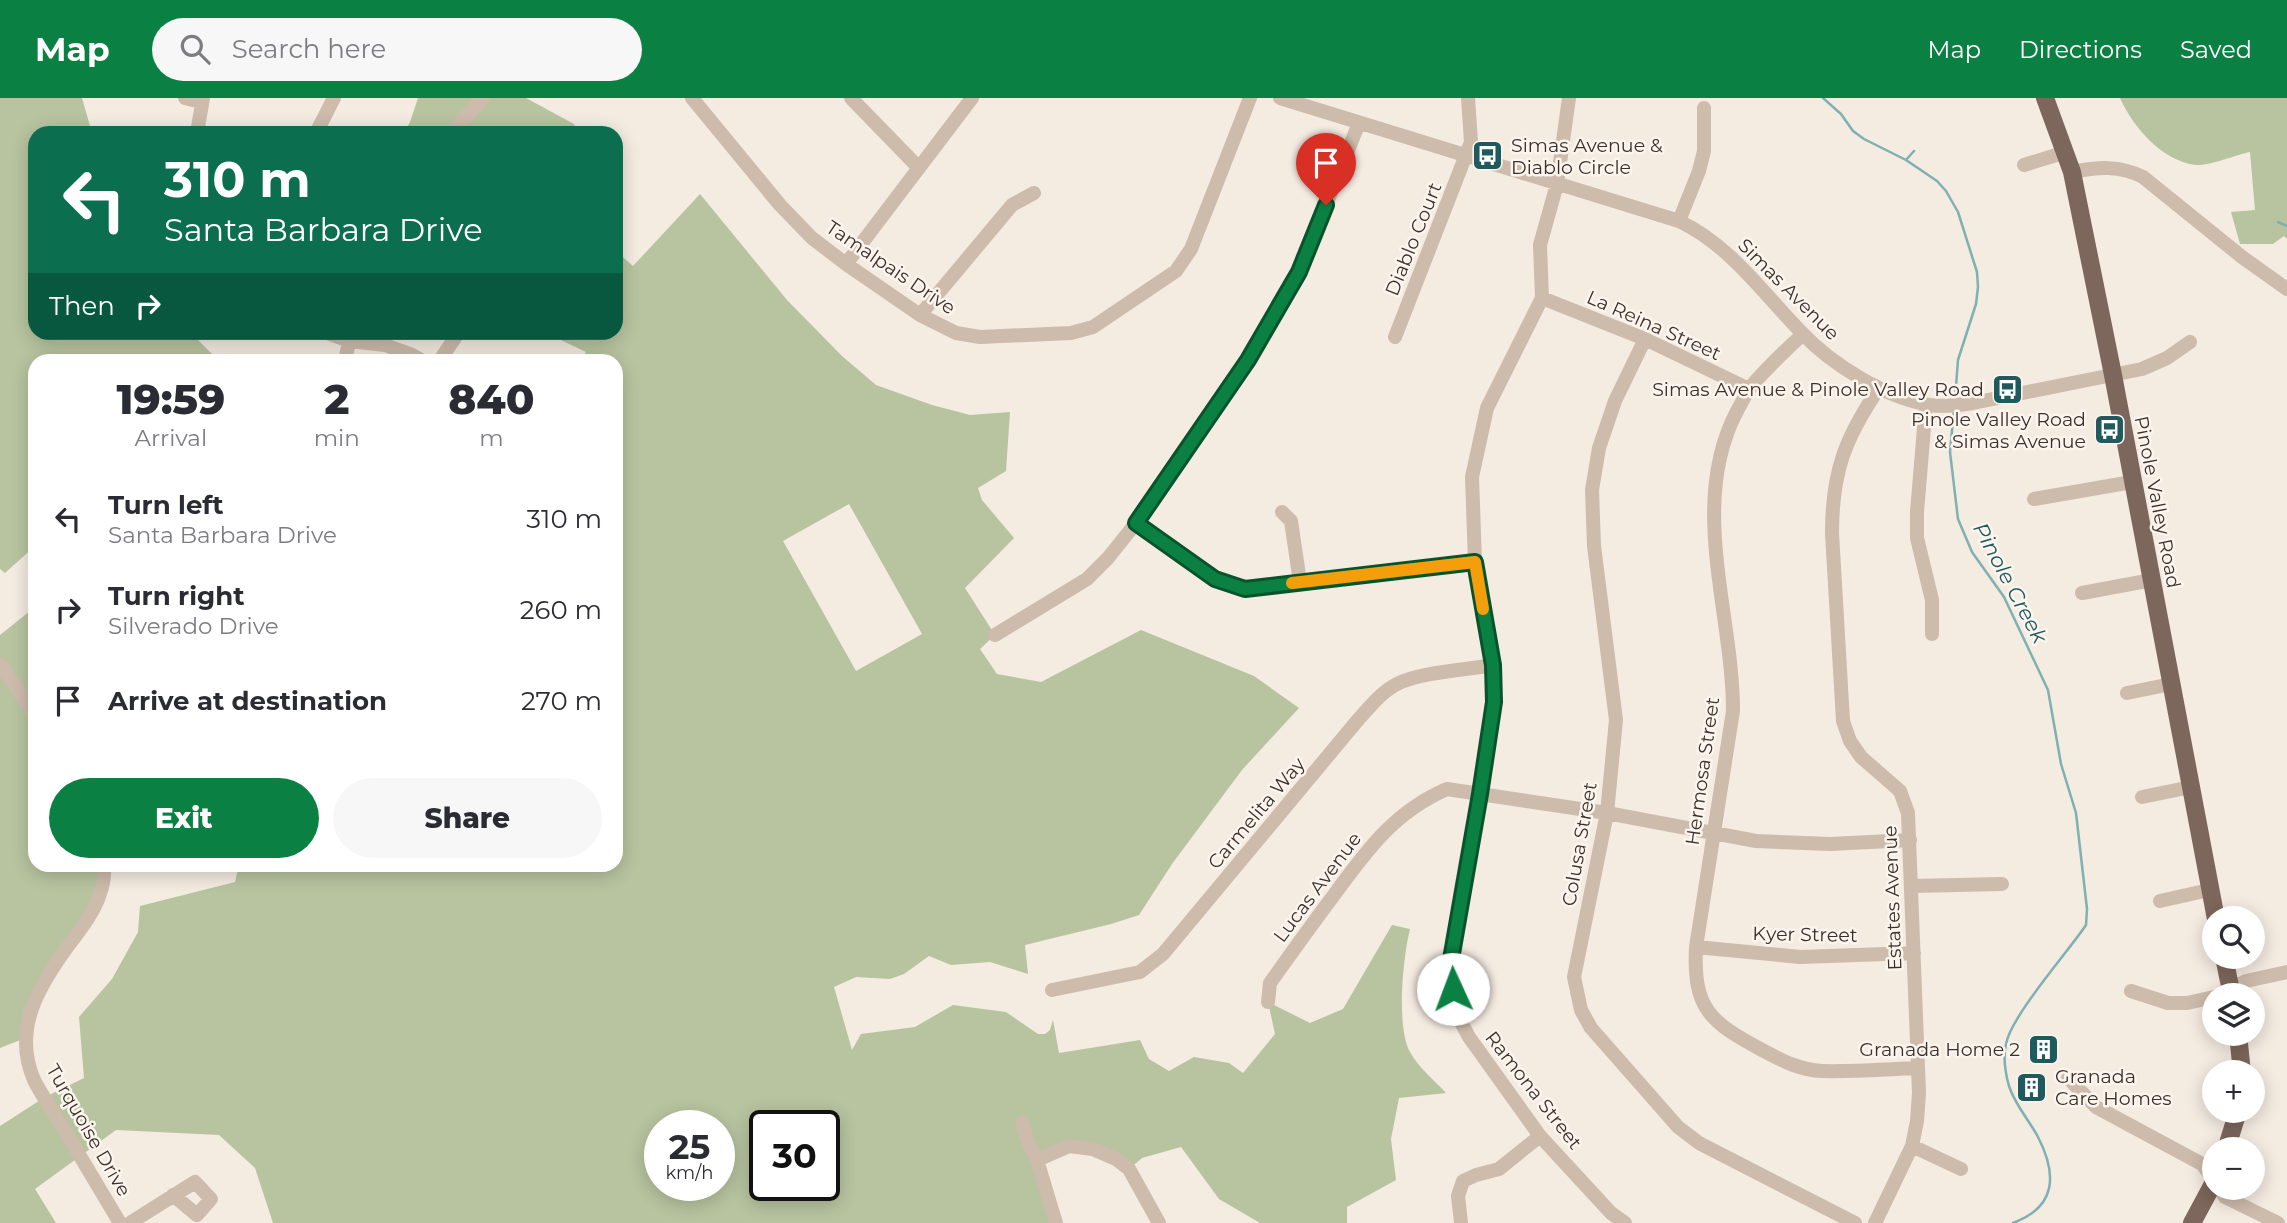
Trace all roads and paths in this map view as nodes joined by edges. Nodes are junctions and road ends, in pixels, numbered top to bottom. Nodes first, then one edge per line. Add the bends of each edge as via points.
1 (185, 98) edge
2 (334, 98) edge
3 (483, 98) edge
4 (692, 98) edge
5 (851, 98) edge
6 (972, 98) edge
7 (1250, 98) edge
8 (1280, 98) edge
9 (1468, 98) edge
10 (1569, 98) edge
11 (2045, 98) edge
12 (202, 100) edge
13 (1704, 108) dead end
14 (1359, 123) junction
15 (198, 126) edge
16 (320, 126) edge
17 (457, 126) edge
18 (2066, 152) junction
19 (1467, 155) junction
20 (2024, 165) dead end
21 (919, 167) junction
22 (2072, 172) junction
23 (1557, 184) junction
24 (1034, 193) dead end
25 (1679, 221) junction
26 (846, 264) junction
27 (2287, 289) edge
28 (1542, 298) junction
29 (920, 315) junction
30 (1803, 334) junction
31 (1395, 337) dead end
32 (363, 340) edge
33 (1644, 340) junction
34 (2190, 342) dead end
35 (407, 354) edge
36 (2113, 375) junction
37 (1879, 388) junction
38 (1749, 389) junction
39 (1928, 405) junction
40 (2132, 482) junction
41 (2034, 499) dead end
42 (1282, 512) dead end
43 (1136, 523) junction
44 (1475, 562) junction
45 (2152, 580) junction
46 (1300, 582) junction
47 (2082, 593) dead end
48 (1932, 634) dead end
49 (995, 635) dead end
50 (0, 664) edge
51 (1493, 665) junction
52 (2171, 684) junction
53 (2127, 693) dead end
54 (28, 705) edge
55 (2191, 787) junction
56 (1480, 794) junction
57 (2142, 797) dead end
58 (1607, 813) junction
59 (1713, 833) junction
60 (1910, 840) junction
61 (105, 872) edge
62 (2003, 884) dead end
63 (1912, 886) junction
64 (2209, 890) junction
65 (2160, 901) dead end
66 (2213, 906) edge
67 (1696, 947) junction
68 (1914, 953) junction
69 (2287, 972) edge
70 (2243, 983) edge
71 (1052, 990) dead end
72 (2132, 991) dead end
73 (2202, 999) edge
74 (1268, 1002) dead end
75 (1918, 1068) junction
76 (2068, 1078) dead end
77 (1022, 1123) dead end
78 (1540, 1136) junction
79 (1912, 1146) junction
80 (1037, 1160) junction
81 (2202, 1164) edge
82 (1962, 1169) dead end
83 (173, 1195) dead end
84 (2204, 1200) edge
85 (2229, 1200) edge
86 (120, 1223) edge
87 (130, 1223) edge
88 (1056, 1223) edge
89 (1159, 1223) edge
90 (1461, 1223) edge
91 (1625, 1223) edge
92 (1856, 1223) edge
93 (1875, 1223) edge
94 (2192, 1223) edge
95 (2278, 1223) edge

1 - 12 street
2 - 16 street
3 - 17 street
4 - 26 street, Tamalpais Drive via 780,205
5 - 21 street
6 - 21 street
7 - 29 street, Tamalpais Drive via 1191,249 1175,271 1093,327 1072,333 981,337 956,333
8 - 14 street, Simas Avenue
9 - 19 street, Diablo Court via 1471,142
10 - 23 street, Ramona Street
11 - 18 main road, Pinole Valley Road
12 - 15 street
13 - 25 street via 1704,152
14 - 19 street, Simas Avenue
14 - 43 street via 1299,272 1248,360
18 - 20 street
18 - 22 main road, Pinole Valley Road
19 - 23 street, Simas Avenue
19 - 31 street, Diablo Court
21 - 26 street
22 - 27 street via 2111,167 2143,177
22 - 36 main road, Pinole Valley Road
23 - 25 street, Simas Avenue
23 - 28 street, Ramona Street via 1540,245
24 - 29 street via 1012,205
25 - 30 street, Simas Avenue via 1730,255
26 - 29 street, Tamalpais Drive
28 - 33 street, La Reina Street
28 - 44 street, Ramona Street via 1487,408 1472,477
30 - 37 street, Simas Avenue via 1836,362
30 - 38 street, Hermosa Street
32 - 35 street
33 - 38 street, La Reina Street
33 - 58 street, Colusa Street via 1615,401 1599,448 1592,490 1594,546 1616,720
34 - 36 street, Simas Avenue via 2156,364
36 - 39 street, Simas Avenue via 1973,403
36 - 40 main road, Pinole Valley Road
37 - 39 street, Simas Avenue
37 - 60 street, Estates Avenue via 1846,444 1832,502 1843,721 1861,757 1900,791
38 - 59 street, Hermosa Street via 1725,440 1714,504 1733,711
39 - 48 street via 1916,512 1917,538 1932,600
40 - 41 street
40 - 45 main road, Pinole Valley Road
42 - 46 street via 1291,521
43 - 46 street via 1215,579 1245,589
43 - 49 street via 1087,579
44 - 46 street
44 - 51 street, Ramona Street
45 - 47 street
45 - 52 main road, Pinole Valley Road
50 - 54 street
51 - 56 street, Ramona Street via 1494,702
51 - 71 street, Carmelita Way via 1395,685 1357,721 1163,954 1140,972
52 - 53 street
52 - 55 main road, Pinole Valley Road
55 - 57 street
55 - 64 main road, Pinole Valley Road
56 - 58 street, Lucas Avenue
56 - 74 street, Lucas Avenue via 1447,789 1426,798 1370,846 1270,983
56 - 78 street, Ramona Street via 1450,965 1456,1013
58 - 59 street, Lucas Avenue
58 - 92 street, Colusa Street via 1574,977 1581,1010 1591,1028 1678,1127 1699,1143
59 - 60 street, Lucas Avenue via 1756,841 1830,844
59 - 67 street, Hermosa Street
60 - 63 street, Estates Avenue
61 - 86 street, Turquoise Drive via 86,922 44,979 35,999 27,1051 34,1079
62 - 63 street
63 - 68 street, Estates Avenue
64 - 65 street
64 - 66 main road, Pinole Valley Road
67 - 68 street, Kyer Street via 1800,957
67 - 75 street, Hermosa Street via 1695,977 1702,999 1726,1031 1806,1069
68 - 75 street, Estates Avenue
69 - 70 street
72 - 73 street via 2168,1003
75 - 79 street, Estates Avenue
76 - 81 street via 2096,1107
77 - 80 street
78 - 90 street via 1499,1169 1463,1181 1458,1196
78 - 91 street, Ramona Street
79 - 82 street
79 - 93 street, Estates Avenue
80 - 88 street
80 - 89 street via 1069,1146 1093,1149 1115,1159 1129,1169
83 - 87 street
84 - 94 main road
85 - 95 street

